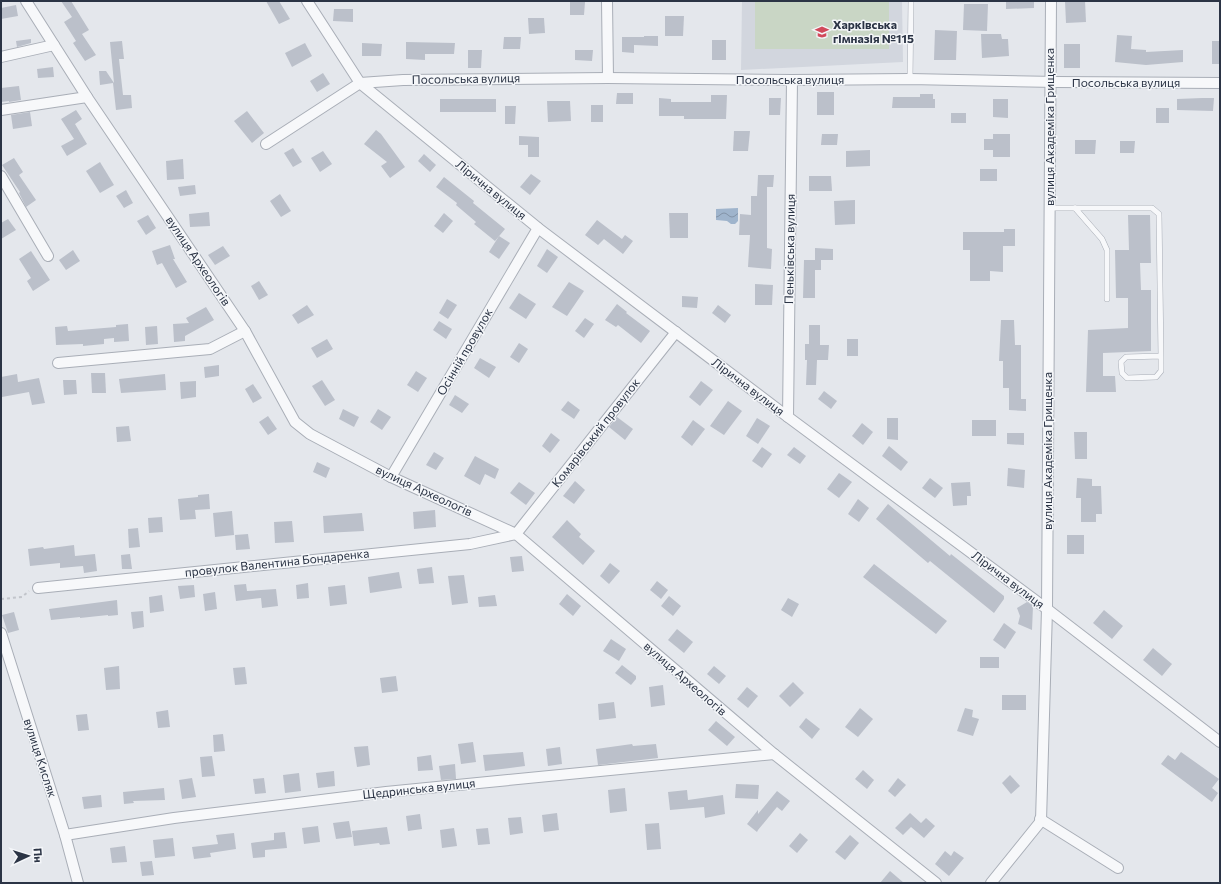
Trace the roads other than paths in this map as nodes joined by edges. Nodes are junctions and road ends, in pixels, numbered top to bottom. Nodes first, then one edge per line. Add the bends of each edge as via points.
1 (26, 1) edge
2 (307, 1) edge
3 (607, 1) edge
4 (911, 1) edge
5 (1051, 1) edge
6 (54, 46) junction
7 (1, 57) edge
8 (608, 78) junction
9 (910, 79) junction
10 (792, 80) junction
11 (1051, 82) junction
12 (360, 83) junction
13 (1220, 83) edge
14 (87, 97) junction
15 (1, 110) edge
16 (266, 144) dead end
17 (1, 176) edge
18 (1050, 208) junction
19 (1075, 208) junction
20 (538, 228) junction
21 (48, 256) dead end
22 (1107, 300) dead end
23 (245, 331) junction
24 (676, 332) junction
25 (1161, 356) junction
26 (58, 363) dead end
27 (788, 417) junction
28 (391, 477) junction
29 (516, 534) junction
30 (38, 588) road end
31 (1047, 609) junction
32 (1, 633) edge
33 (1220, 742) edge
34 (774, 754) junction
35 (1041, 819) junction
36 (65, 835) junction
37 (1118, 868) dead end
38 (78, 883) edge
39 (936, 883) edge
40 (991, 883) edge

1 - 6 street, вулиця Археологів
2 - 12 street, Лірична вулиця
3 - 8 street
4 - 9 lane
5 - 11 street, вулиця Академіка Грищенка
6 - 7 street
6 - 14 street, вулиця Археологів
8 - 10 street, Посольська вулиця
8 - 12 street, Посольська вулиця via 403,80
9 - 10 street, Посольська вулиця
9 - 11 street, Посольська вулиця
10 - 27 street, Пеньківська вулиця
11 - 13 street, Посольська вулиця
11 - 18 street, вулиця Академіка Грищенка
12 - 16 street
12 - 20 street, Лірична вулиця
14 - 15 street
14 - 23 street, вулиця Археологів
17 - 21 street
18 - 19 lane
18 - 31 street, вулиця Академіка Грищенка
19 - 22 lane via 1102,239 1107,250
19 - 25 lane via 1152,208 1159,214
20 - 24 street, Лірична вулиця
20 - 28 street, Осінній провулок
23 - 26 street via 210,349
23 - 28 street, вулиця Археологів via 295,422 310,434
24 - 27 street, Лірична вулиця
24 - 29 street, Комарівський провулок
25 - 25 lane via 1161,371 1156,377 1127,378 1122,373 1121,362 1126,357
27 - 31 street, Лірична вулиця
28 - 29 street, вулиця Археологів
29 - 30 street, провулок Валентина Бондаренка via 470,544
29 - 34 street, вулиця Археологів
31 - 33 street, Лірична вулиця
31 - 35 street, вулиця Академіка Грищенка
32 - 36 street, вулиця Кисляк
34 - 36 street, Щедринська вулиця via 386,792 174,818
34 - 39 street, вулиця Археологів
35 - 37 street
35 - 40 street
36 - 38 street, вулиця Кисляк

